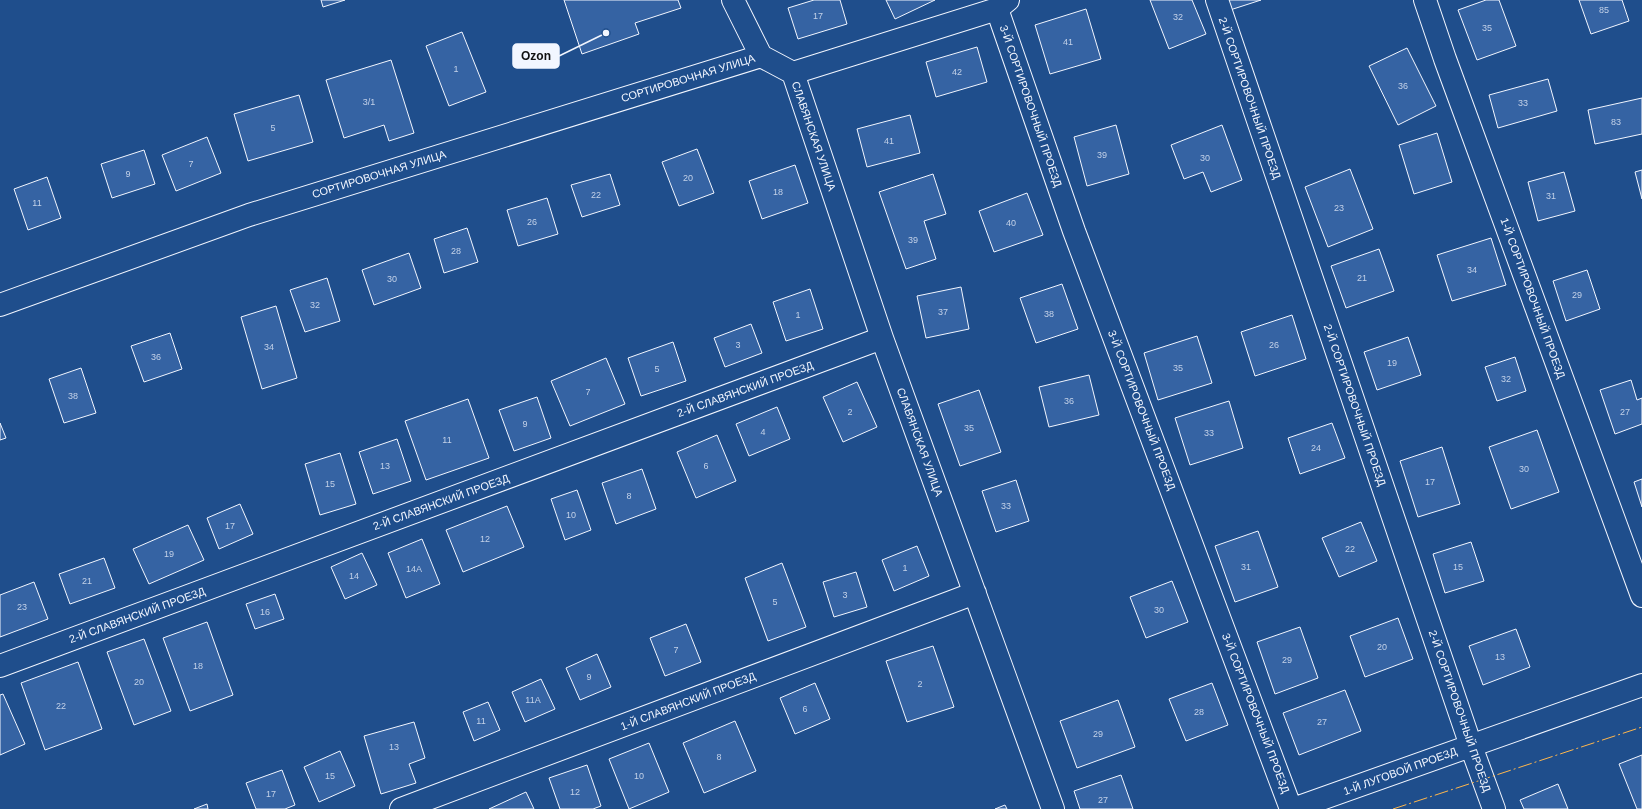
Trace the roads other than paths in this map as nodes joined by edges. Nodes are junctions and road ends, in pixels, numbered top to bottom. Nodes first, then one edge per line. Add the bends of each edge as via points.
1 (733, 0) edge
2 (1217, 0) edge
3 (1425, 0) edge
4 (1002, 5) edge
5 (761, 56) junction
6 (793, 73) junction
7 (0, 305) edge
8 (882, 338) junction
9 (975, 593) junction
10 (1642, 596) edge
11 (0, 666) edge
12 (1642, 685) edge
13 (1471, 746) junction
14 (401, 809) edge
15 (1054, 809) edge
16 (1292, 809) edge
17 (1494, 809) edge

1 - 5 street
2 - 13 street, 2-Й СОРТИРОВОЧНЫЙ ПРОЕЗД
3 - 10 street, 1-Й СОРТИРОВОЧНЫЙ ПРОЕЗД
4 - 6 street
4 - 16 street, 3-Й СОРТИРОВОЧНЫЙ ПРОЕЗД via 1074,231
5 - 6 street
5 - 7 street, СОРТИРОВОЧНАЯ УЛИЦА via 249,215
6 - 8 street, СЛАВЯНСКАЯ УЛИЦА
8 - 9 street, СЛАВЯНСКАЯ УЛИЦА
8 - 11 street, 2-Й СЛАВЯНСКИЙ ПРОЕЗД
9 - 14 street, 1-Й СЛАВЯНСКИЙ ПРОЕЗД
9 - 15 street, СЛАВЯНСКАЯ УЛИЦА
12 - 13 street, 1-Й ЛУГОВОЙ ПРОЕЗД
13 - 16 street, 1-Й ЛУГОВОЙ ПРОЕЗД
13 - 17 street, 2-Й СОРТИРОВОЧНЫЙ ПРОЕЗД

